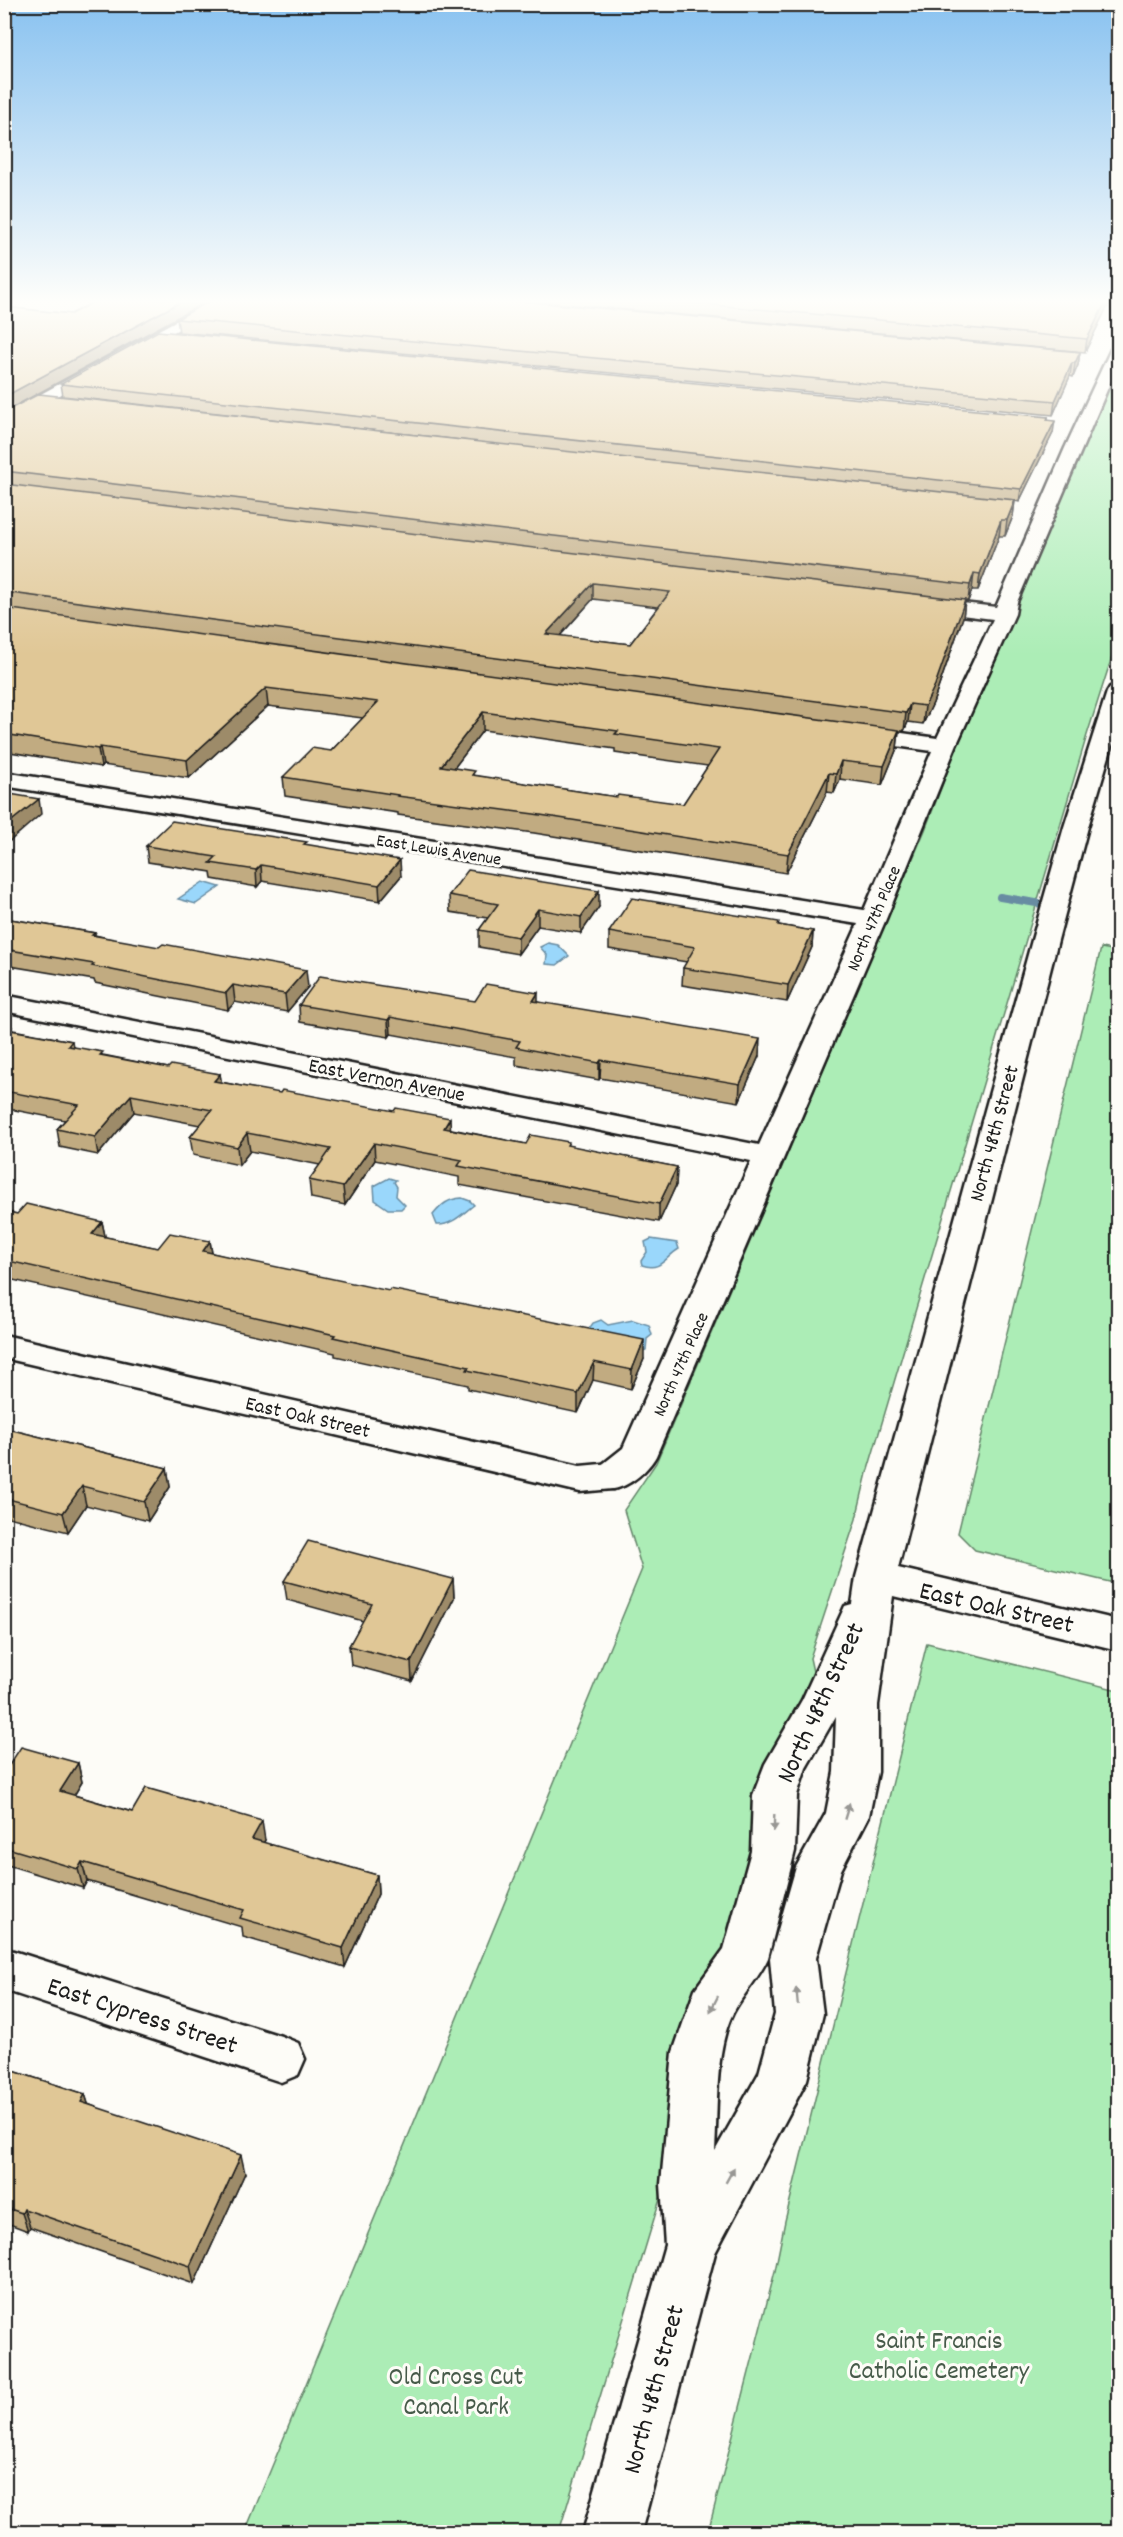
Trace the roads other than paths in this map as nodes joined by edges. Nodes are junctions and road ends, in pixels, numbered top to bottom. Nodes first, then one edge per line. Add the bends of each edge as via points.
1 (1081, 417) edge
2 (898, 601) edge
3 (1005, 614) junction
4 (1119, 692) edge
5 (828, 730) edge
6 (945, 746) junction
7 (4, 779) edge
8 (873, 919) junction
9 (4, 1003) edge
10 (770, 1156) junction
11 (4, 1346) edge
12 (612, 1476) joint
13 (876, 1577) junction
14 (1119, 1635) edge
15 (4, 1969) edge
16 (281, 2058) dead end
17 (691, 2244) junction
18 (612, 2532) edge

1 - 3 street, North 47th Place via 1034,511
2 - 3 street
3 - 6 street, North 47th Place
4 - 13 street, North 48th Street via 1049,925
5 - 6 street
6 - 8 street, North 47th Place
7 - 8 street, East Lewis Avenue
8 - 10 street, North 47th Place
9 - 10 street, East Vernon Avenue
10 - 12 street, North 47th Place via 638,1456
11 - 12 street, East Oak Street via 580,1479
13 - 14 street, East Oak Street
17 -> 13 street, North 48th Street via 782,2080 798,2014 793,1958 819,1867 847,1816 856,1772 857,1705
13 -> 17 street, North 48th Street via 820,1706 786,1764 775,1795 774,1851 745,1958 712,2004 697,2052 687,2184
15 - 16 street, East Cypress Street
17 - 18 street, North 48th Street

